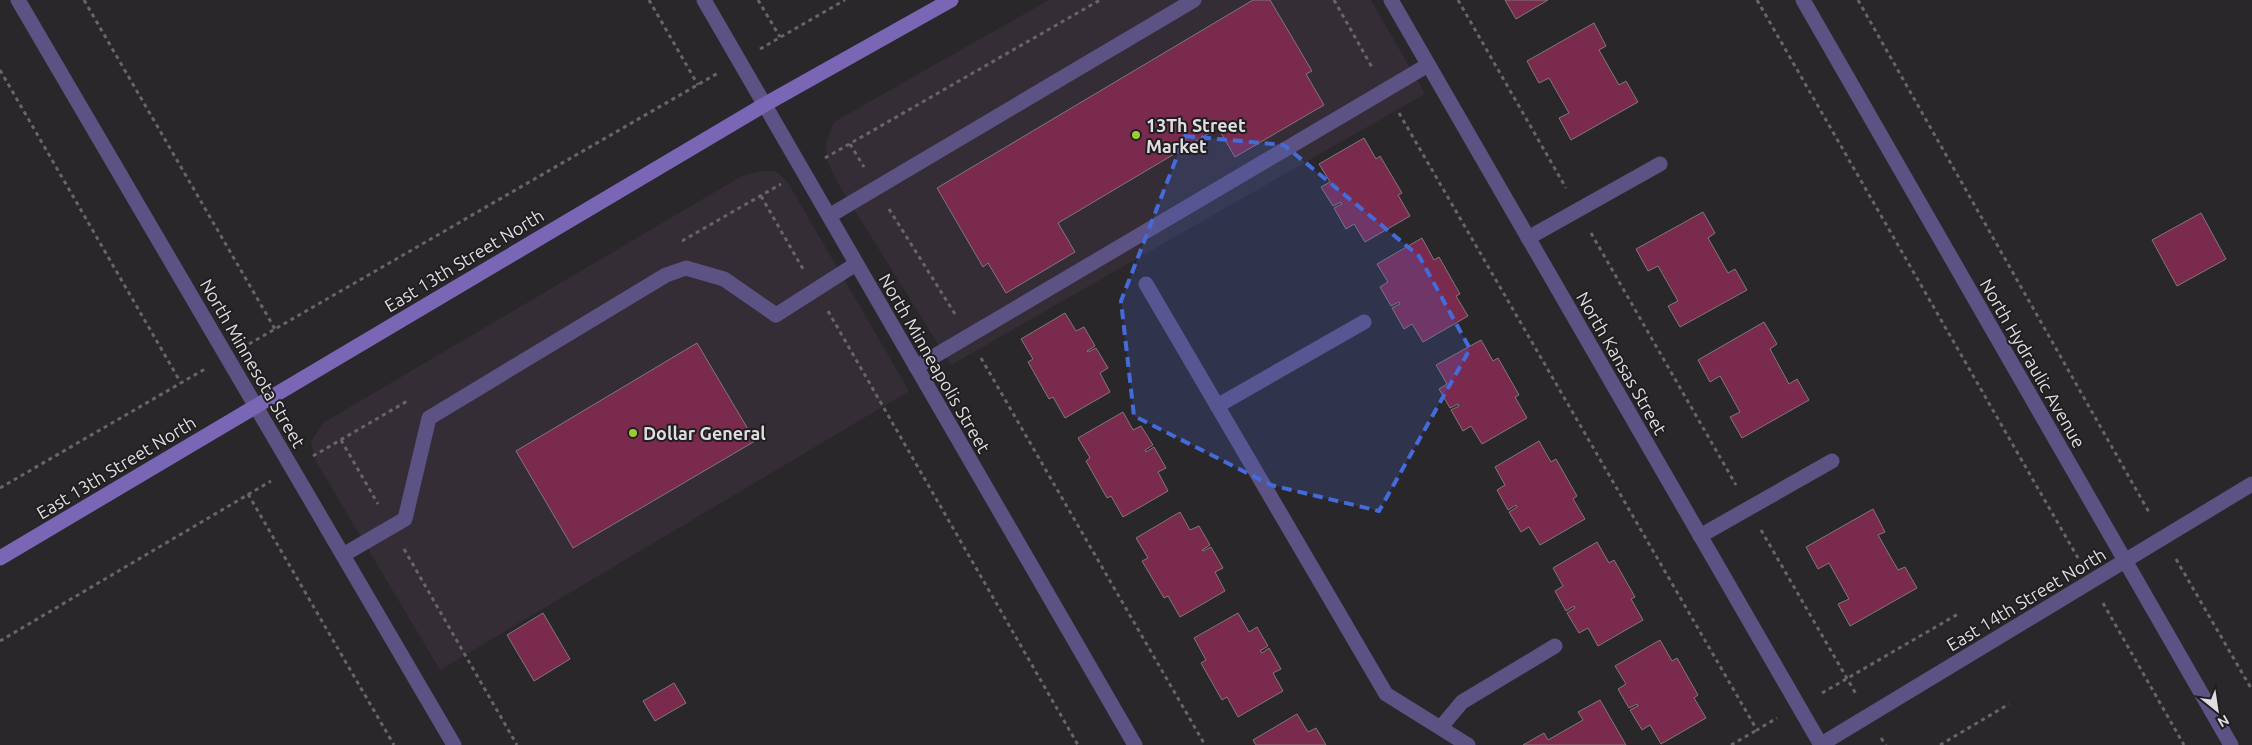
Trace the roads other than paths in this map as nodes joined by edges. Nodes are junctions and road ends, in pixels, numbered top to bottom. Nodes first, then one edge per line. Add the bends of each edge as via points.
1 (18, 0) edge
2 (704, 0) edge
3 (951, 0) edge
4 (1194, 0) edge
5 (1391, 0) edge
6 (1803, 0) edge
7 (1428, 65) junction
8 (764, 105) junction
9 (1660, 164) dead end
10 (829, 216) junction
11 (1528, 238) junction
12 (856, 264) junction
13 (1146, 284) dead end
14 (1364, 322) dead end
15 (916, 367) junction
16 (256, 405) junction
17 (1217, 406) junction
18 (1832, 462) dead end
19 (2252, 484) edge
20 (1700, 536) junction
21 (344, 555) junction
22 (0, 558) edge
23 (2125, 561) junction
24 (1555, 646) dead end
25 (1441, 727) junction
26 (454, 745) edge
27 (1135, 745) edge
28 (1468, 745) edge
29 (1820, 745) edge
30 (2231, 745) edge

1 - 16 street, North Minnesota Street
2 - 8 street, North Minneapolis Street
3 - 8 main road, East 13th Street North
4 - 10 street
5 - 7 street, North Kansas Street
6 - 23 street, North Hydraulic Avenue
7 - 11 street, North Kansas Street
7 - 15 street
8 - 10 street, North Minneapolis Street
8 - 16 main road, East 13th Street North
9 - 11 street
10 - 12 street, North Minneapolis Street
11 - 20 street, North Kansas Street
12 - 15 street, North Minneapolis Street
12 - 21 street via 776,315 724,278 686,268 666,275 429,418 406,519
13 - 17 street
14 - 17 street
15 - 27 street, North Minneapolis Street
16 - 21 street, North Minnesota Street
16 - 22 main road, East 13th Street North
17 - 25 street via 1386,694
18 - 20 street
19 - 23 street, East 14th Street North
20 - 29 street, North Kansas Street
21 - 26 street, North Minnesota Street
23 - 29 street, East 14th Street North
23 - 30 street, North Hydraulic Avenue
24 - 25 street via 1462,702
25 - 28 street

